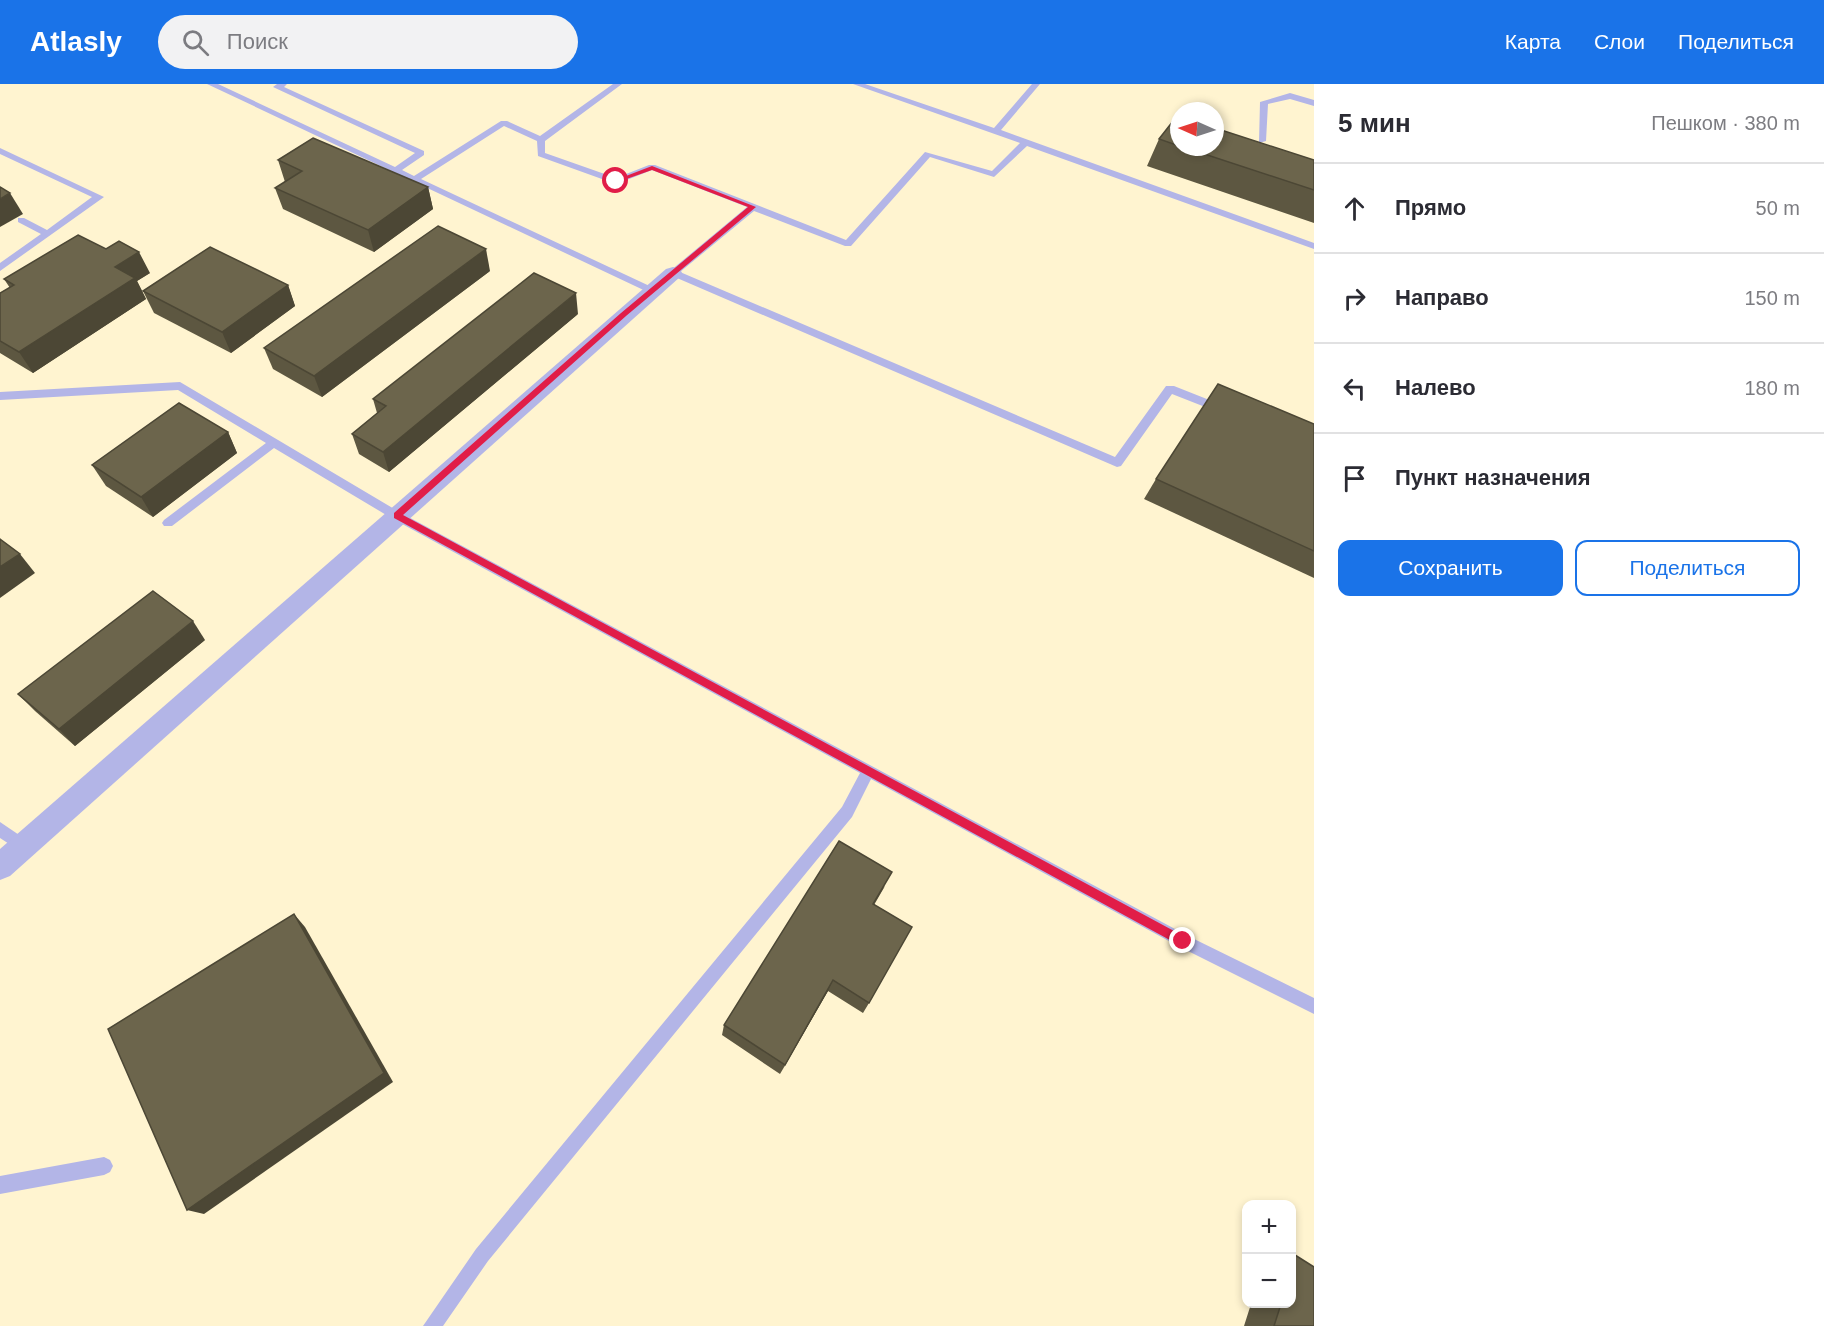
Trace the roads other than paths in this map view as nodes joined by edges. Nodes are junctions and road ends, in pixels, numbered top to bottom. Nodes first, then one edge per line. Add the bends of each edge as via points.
1 (211, 84) edge
2 (283, 84) edge
3 (618, 84) edge
4 (857, 84) edge
5 (1036, 84) edge
6 (1314, 103) edge
7 (996, 131) junction
8 (541, 140) junction
9 (1262, 141) edge
10 (1026, 142) junction
11 (0, 151) edge
12 (395, 171) junction
13 (415, 180) junction
14 (753, 207) junction
15 (21, 220) dead end
16 (48, 234) junction
17 (1314, 246) edge
18 (0, 268) edge
19 (673, 273) junction
20 (652, 291) junction
21 (0, 396) edge
22 (1236, 415) edge
23 (274, 442) junction
24 (397, 516) junction
25 (168, 523) dead end
26 (868, 771) junction
27 (0, 829) edge
28 (23, 846) junction
29 (0, 867) edge
30 (1314, 1006) edge
31 (104, 1166) dead end
32 (0, 1185) edge
33 (432, 1326) edge

1 - 12 lane
2 - 12 lane via 277,87 421,153
3 - 8 lane
4 - 7 lane
5 - 7 lane
6 - 9 lane via 1290,96 1264,102
7 - 10 lane
8 - 13 lane via 504,123
8 - 14 lane via 541,154 616,181 652,168
10 - 14 lane via 994,174 928,154 848,244
10 - 17 lane
11 - 16 lane via 99,197
12 - 13 lane
13 - 20 lane
14 - 19 lane
15 - 16 lane
16 - 18 lane
19 - 20 street
19 - 22 lane via 1117,463 1170,388
20 - 24 street
21 - 23 lane via 180,386
23 - 24 lane
23 - 25 lane
24 - 26 lane
24 - 28 street
26 - 30 lane via 1183,941
26 - 33 lane via 847,812 482,1255
27 - 28 lane
28 - 29 street
31 - 32 lane

